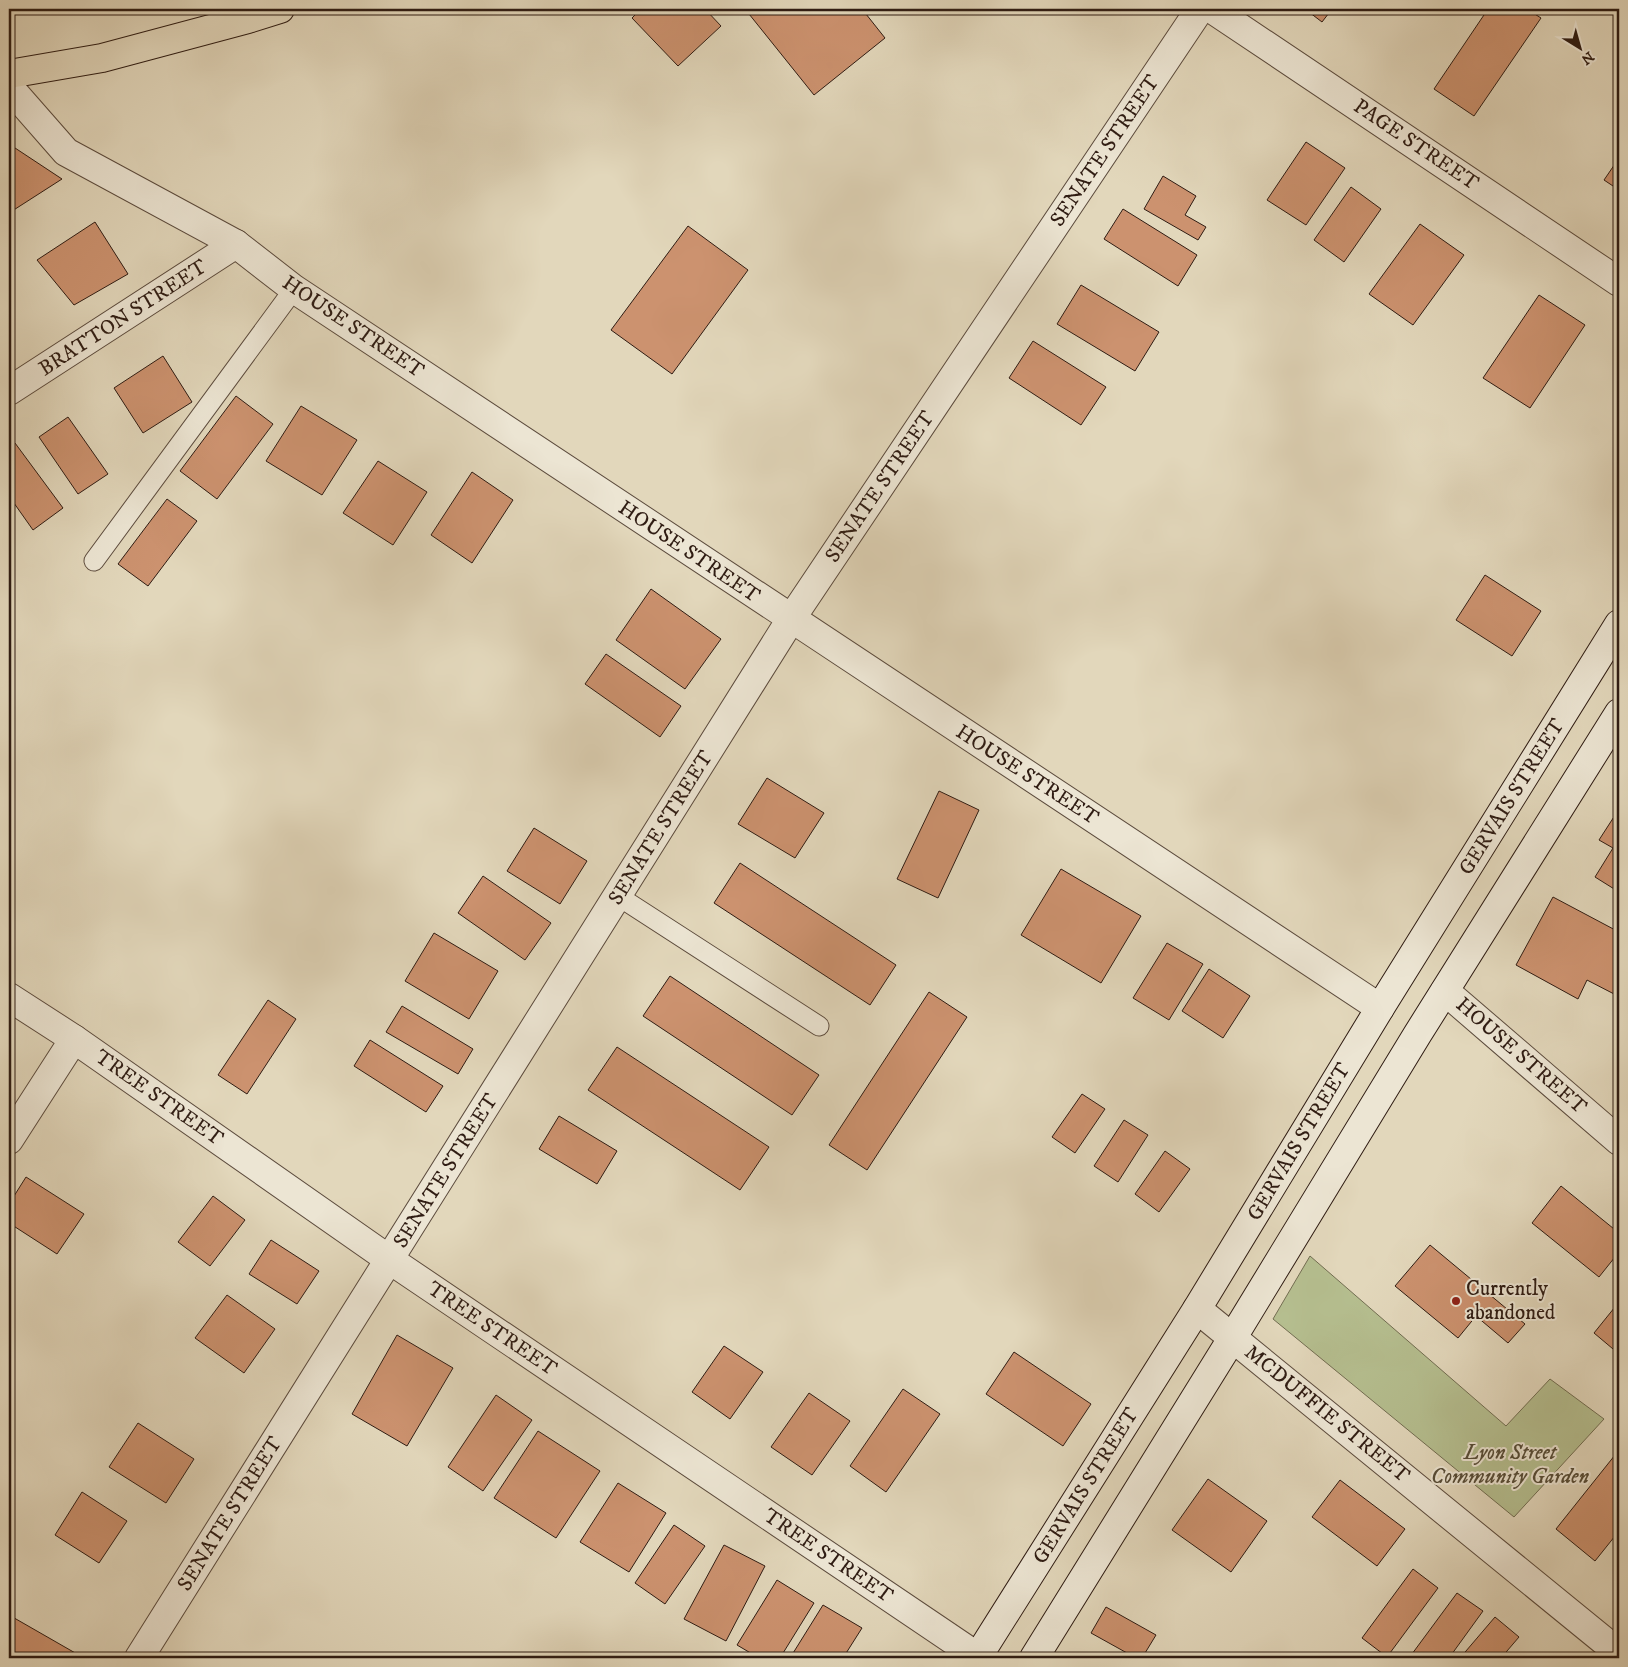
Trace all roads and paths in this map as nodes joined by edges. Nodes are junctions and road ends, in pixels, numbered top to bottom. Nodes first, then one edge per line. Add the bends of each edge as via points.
1 (280, 9) edge
2 (1200, 9) edge
3 (1212, 9) edge
4 (9, 74) edge
5 (9, 87) edge
6 (236, 244) junction
7 (1619, 282) edge
8 (294, 289) junction
9 (9, 391) edge
10 (94, 561) dead end
11 (791, 620) junction
12 (1619, 624) edge
13 (1619, 713) edge
14 (618, 896) junction
15 (1445, 991) junction
16 (9, 997) edge
17 (1380, 1008) junction
18 (819, 1026) dead end
19 (74, 1038) junction
20 (9, 1140) edge
21 (1619, 1141) edge
22 (390, 1260) junction
23 (1197, 1309) junction
24 (1233, 1337) junction
25 (1619, 1653) edge
26 (139, 1658) edge
27 (978, 1658) edge
28 (1034, 1658) edge

1 - 4 main road via 102,58
2 - 11 street, SENATE STREET
3 - 7 street, PAGE STREET
5 - 6 street, HOUSE STREET via 66,152
6 - 8 street, HOUSE STREET
6 - 9 street, BRATTON STREET
8 - 10 lane
8 - 11 street, HOUSE STREET
11 - 14 street, SENATE STREET
11 - 17 street, HOUSE STREET
12 - 17 street, GERVAIS STREET
13 - 15 street
14 - 18 lane
14 - 22 street, SENATE STREET
15 - 21 street, HOUSE STREET
15 - 24 street
16 - 19 street, TREE STREET
17 - 23 street, GERVAIS STREET
19 - 20 street
19 - 22 street, TREE STREET
22 - 26 street, SENATE STREET
22 - 27 street, TREE STREET
23 - 24 street, MCDUFFIE STREET
23 - 27 street, GERVAIS STREET
24 - 25 street, MCDUFFIE STREET
24 - 28 street

